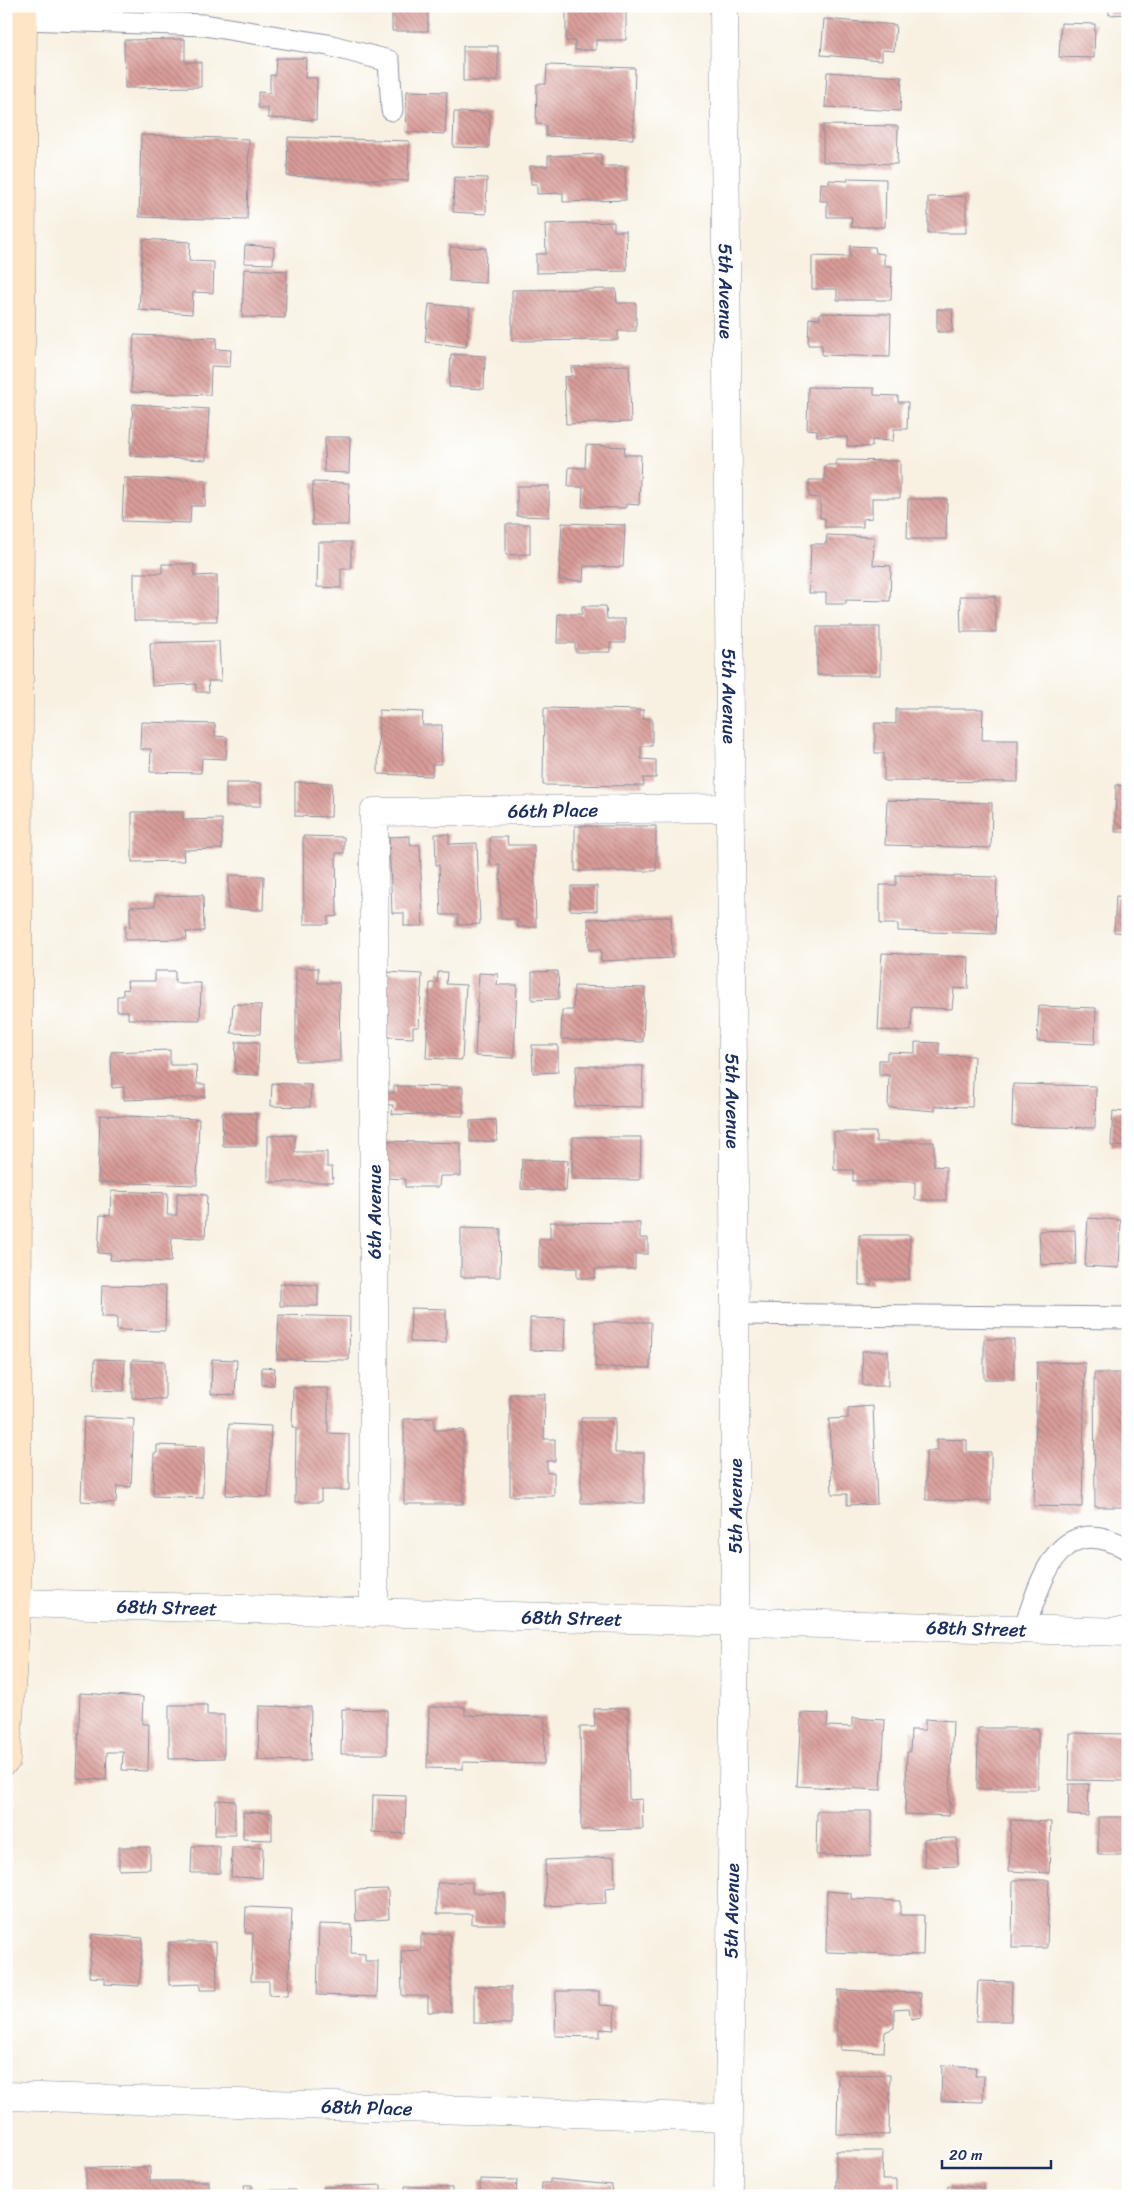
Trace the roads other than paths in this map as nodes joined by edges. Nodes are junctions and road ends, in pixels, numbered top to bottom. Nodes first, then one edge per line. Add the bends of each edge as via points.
1 (724, 6) edge
2 (23, 12) edge
3 (392, 110) dead end
4 (12, 701) edge
5 (12, 785) edge
6 (731, 808) junction
7 (374, 812) joint
8 (12, 1027) edge
9 (735, 1314) junction
10 (1128, 1318) edge
11 (1128, 1549) edge
12 (17, 1603) junction
13 (374, 1613) junction
14 (735, 1622) junction
15 (1024, 1629) junction
16 (1128, 1632) edge
17 (6, 1760) edge
18 (6, 2096) edge
19 (728, 2118) junction
20 (728, 2196) edge

1 - 6 street, 5th Avenue
2 - 3 lane via 204,25 328,45 389,61
2 - 4 street
4 - 5 street
5 - 8 street
6 - 7 street, 66th Place
6 - 9 street, 5th Avenue
7 - 13 street, 6th Avenue
8 - 12 street
9 - 10 lane
9 - 14 street, 5th Avenue
11 - 15 lane via 1108,1539 1079,1538 1060,1549 1044,1575
12 - 13 street, 68th Street
12 - 17 street
13 - 14 street, 68th Street
14 - 15 street, 68th Street
14 - 19 street, 5th Avenue
15 - 16 street, 68th Street
18 - 19 street, 68th Place
19 - 20 street, 5th Avenue

